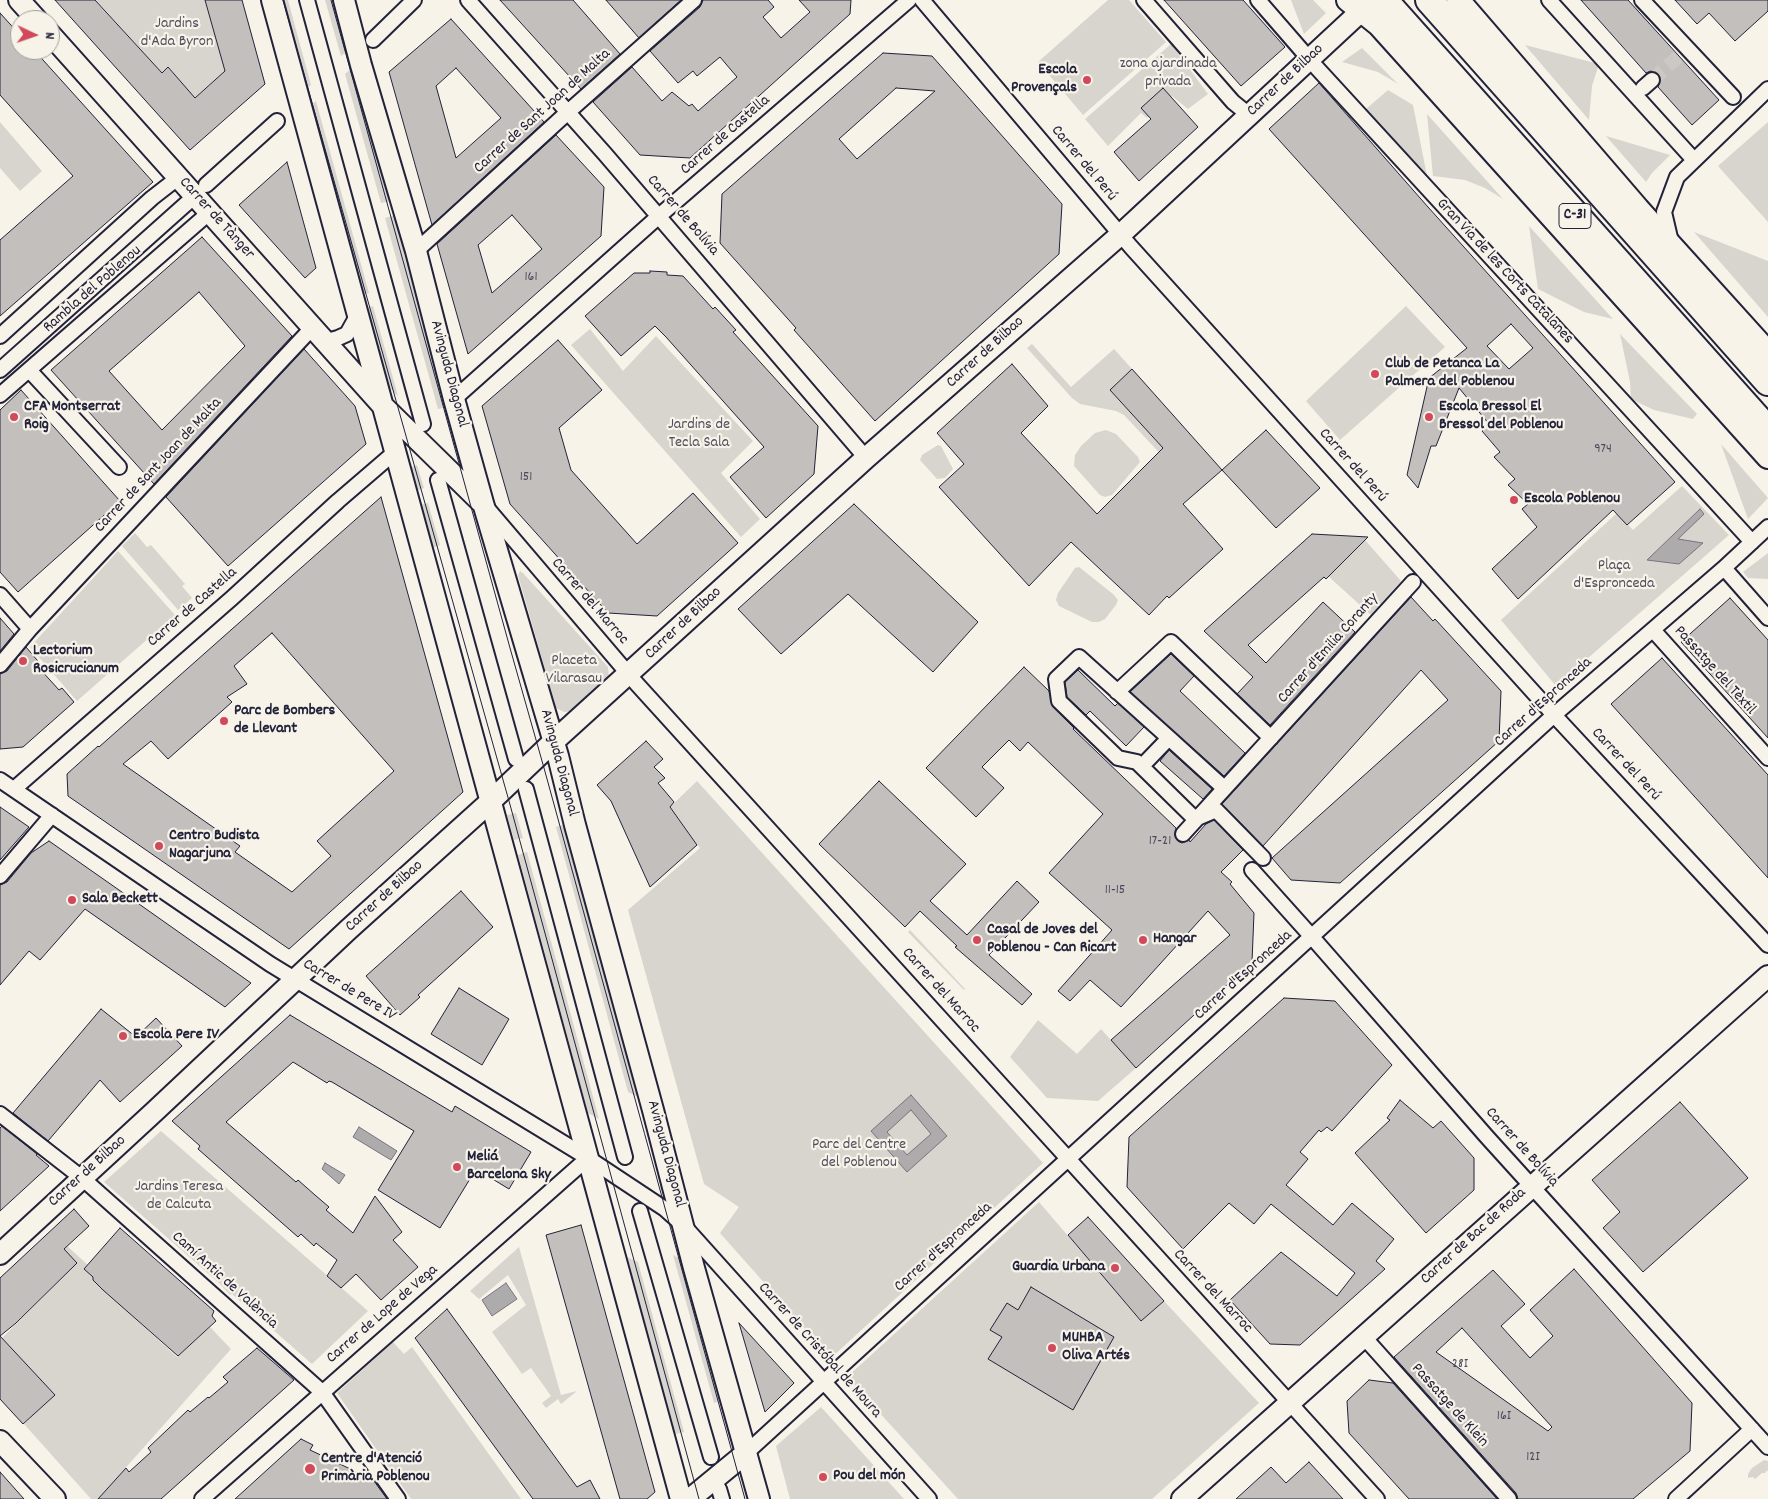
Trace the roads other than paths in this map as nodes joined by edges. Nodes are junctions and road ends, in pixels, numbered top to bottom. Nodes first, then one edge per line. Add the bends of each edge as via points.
1 (20, 0) edge
2 (272, 0) edge
3 (307, 0) edge
4 (344, 0) edge
5 (414, 0) edge
6 (468, 0) edge
7 (694, 0) edge
8 (910, 0) edge
9 (922, 0) edge
10 (1144, 0) edge
11 (1258, 0) edge
12 (1429, 0) edge
13 (1458, 0) edge
14 (1549, 0) edge
15 (1642, 0) edge
16 (1367, 4) edge
17 (28, 10) edge
18 (373, 40) dead end
19 (60, 45) edge
20 (1310, 60) junction
21 (1768, 89) edge
22 (1733, 97) dead end
23 (568, 112) junction
24 (1249, 115) junction
25 (277, 121) dead end
26 (1694, 160) junction
27 (179, 178) junction
28 (206, 185) dead end
29 (187, 203) dead end
30 (210, 212) junction
31 (659, 216) junction
32 (1120, 235) junction
33 (1673, 246) junction
34 (416, 251) junction
35 (357, 316) junction
36 (320, 334) junction
37 (0, 336) edge
38 (1768, 353) edge
39 (0, 370) edge
40 (29, 370) junction
41 (1768, 382) edge
42 (0, 395) edge
43 (454, 399) junction
44 (381, 404) junction
45 (423, 424) dead end
46 (1768, 430) edge
47 (395, 452) junction
48 (1768, 457) edge
49 (866, 458) junction
50 (119, 467) dead end
51 (438, 480) dead end
52 (483, 503) junction
53 (1768, 527) edge
54 (1752, 542) junction
55 (1724, 568) junction
56 (1413, 582) dead end
57 (0, 596) edge
58 (1768, 618) edge
59 (30, 629) junction
60 (1653, 630) junction
61 (0, 665) edge
62 (629, 674) junction
63 (1117, 692) junction
64 (1554, 716) junction
65 (1169, 738) junction
66 (1271, 738) junction
67 (553, 742) junction
68 (516, 758) dead end
69 (1768, 758) edge
70 (1142, 766) junction
71 (0, 780) edge
72 (1224, 788) junction
73 (14, 789) junction
74 (526, 789) dead end
75 (491, 800) junction
76 (52, 815) junction
77 (1195, 819) junction
78 (1183, 834) dead end
79 (1263, 858) dead end
80 (1252, 870) dead end
81 (0, 876) edge
82 (1312, 937) junction
83 (1768, 945) edge
84 (1768, 976) edge
85 (295, 979) junction
86 (0, 1114) edge
87 (625, 1156) dead end
88 (588, 1158) junction
89 (1068, 1159) junction
90 (82, 1178) junction
91 (1532, 1186) junction
92 (640, 1211) dead end
93 (684, 1226) junction
94 (0, 1254) edge
95 (1363, 1336) junction
96 (823, 1382) junction
97 (322, 1392) junction
98 (1289, 1401) junction
99 (1752, 1429) junction
100 (0, 1441) edge
101 (1768, 1447) edge
102 (746, 1453) junction
103 (710, 1457) dead end
104 (55, 1499) edge
105 (202, 1499) edge
106 (398, 1499) edge
107 (681, 1499) edge
108 (690, 1499) edge
109 (758, 1499) edge
110 (929, 1499) edge
111 (1182, 1499) edge
112 (1377, 1499) edge
113 (1508, 1499) edge
114 (1676, 1499) edge

1 - 17 street
2 - 35 street
3 - 45 street
4 - 34 street, Avinguda Diagonal
5 - 18 street
6 - 23 street, Carrer de Bolívia
7 - 23 street, Carrer de Sant Joan de Malta
8 - 31 street, Carrer de Castella
9 - 32 street, Carrer del Perú
10 - 24 street via 1233,102
11 - 20 street, Gran Via de les Corts Catalanes
12 - 41 highway, C-31
13 - 33 main road
14 - 26 street
15 - 22 street via 1683,52
16 - 20 street, Carrer de Bilbao
16 - 46 highway, C-31
16 - 48 main road via 1379,24
19 - 27 street, Carrer de Tànger
20 - 24 street, Carrer de Bilbao
20 - 54 street, Gran Via de les Corts Catalanes
21 - 26 street
23 - 31 street, Carrer de Bolívia
23 - 34 street, Carrer de Sant Joan de Malta
24 - 32 street, Carrer de Bilbao
25 - 28 street
26 - 33 street via 1677,177 1664,212
27 - 30 street, Carrer de Tànger
27 - 37 street, Rambla del Poblenou via 152,198
29 - 39 street, Rambla del Poblenou
30 - 36 street, Carrer de Tànger
30 - 40 street, Rambla del Poblenou
31 - 43 street, Carrer de Castella
31 - 49 street, Carrer de Bolívia
32 - 49 street, Carrer de Bilbao
32 - 64 street, Carrer del Perú
33 - 38 main road
34 - 43 street, Avinguda Diagonal
35 - 36 street via 347,334 338,338
35 - 44 street
36 - 44 street, Carrer de Tànger
36 - 59 street, Carrer de Sant Joan de Malta via 150,502
40 - 42 street, Rambla del Poblenou
40 - 50 street
43 - 52 street, Avinguda Diagonal
44 - 47 street
44 - 52 street, Carrer de Tànger
47 - 73 street, Carrer de Castella
47 - 75 street
49 - 62 street, Carrer de Bilbao
51 - 68 street
52 - 62 street, Carrer del Marroc
52 - 67 street, Avinguda Diagonal
53 - 54 street, Carrer d'Espronceda
54 - 55 street, Carrer d'Espronceda
55 - 58 street
55 - 60 street, Carrer d'Espronceda
56 - 66 street, Carrer d'Emilia Coranty
57 - 59 street
59 - 61 street, Carrer de Sant Joan de Malta
60 - 64 street, Carrer d'Espronceda
60 - 69 street, Passatge del Tèxtil
62 - 67 street, Carrer de Bilbao
62 - 89 street, Carrer del Marroc
63 - 65 street
63 - 66 street via 1171,642
63 - 70 street via 1079,657 1056,679 1060,701 1118,758
64 - 82 street, Carrer d'Espronceda
64 - 83 street, Carrer del Perú
65 - 70 street
65 - 72 street
66 - 72 street, Carrer d'Emilia Coranty
67 - 75 street, Carrer de Bilbao
67 - 93 street, Avinguda Diagonal
70 - 77 street
71 - 73 street, Carrer de Pere IV
72 - 77 street, Carrer d'Emilia Coranty
73 - 76 street, Carrer de Pere IV
74 - 87 street
75 - 85 street, Carrer de Bilbao
75 - 88 street
76 - 81 street
76 - 85 street, Carrer de Pere IV
77 - 78 street, Carrer d'Emilia Coranty
77 - 79 street via 1216,810
80 - 82 street, Carrer de Bolívia
82 - 89 street, Carrer d'Espronceda
82 - 91 street, Carrer de Bolívia
84 - 91 street, Carrer de Bac de Roda
85 - 88 street, Carrer de Pere IV
85 - 90 street, Carrer de Bilbao
86 - 90 street, Camí Antic de València
88 - 93 street, Carrer de Pere IV via 665,1209
88 - 97 street, Carrer de Lope de Vega
88 - 107 street
89 - 96 street, Carrer d'Espronceda
89 - 98 street, Carrer del Marroc
90 - 94 street, Carrer de Bilbao
90 - 97 street, Camí Antic de València
91 - 95 street, Carrer de Bac de Roda
91 - 99 street, Carrer de Bolívia
92 - 103 street
93 - 96 street, Carrer de Cristóbal de Moura
93 - 102 street, Avinguda Diagonal
95 - 98 street, Carrer de Bac de Roda
95 - 113 street, Passatge de Klein
96 - 102 street, Carrer d'Espronceda
96 - 110 street, Carrer de Cristóbal de Moura
97 - 105 street, Carrer de Lope de Vega
97 - 106 street, Camí Antic de València
98 - 111 street, Carrer de Bac de Roda
98 - 112 street, Carrer del Marroc
99 - 101 street, Carrer de Bolívia
99 - 114 street
100 - 104 street
102 - 108 street
102 - 109 street, Avinguda Diagonal

